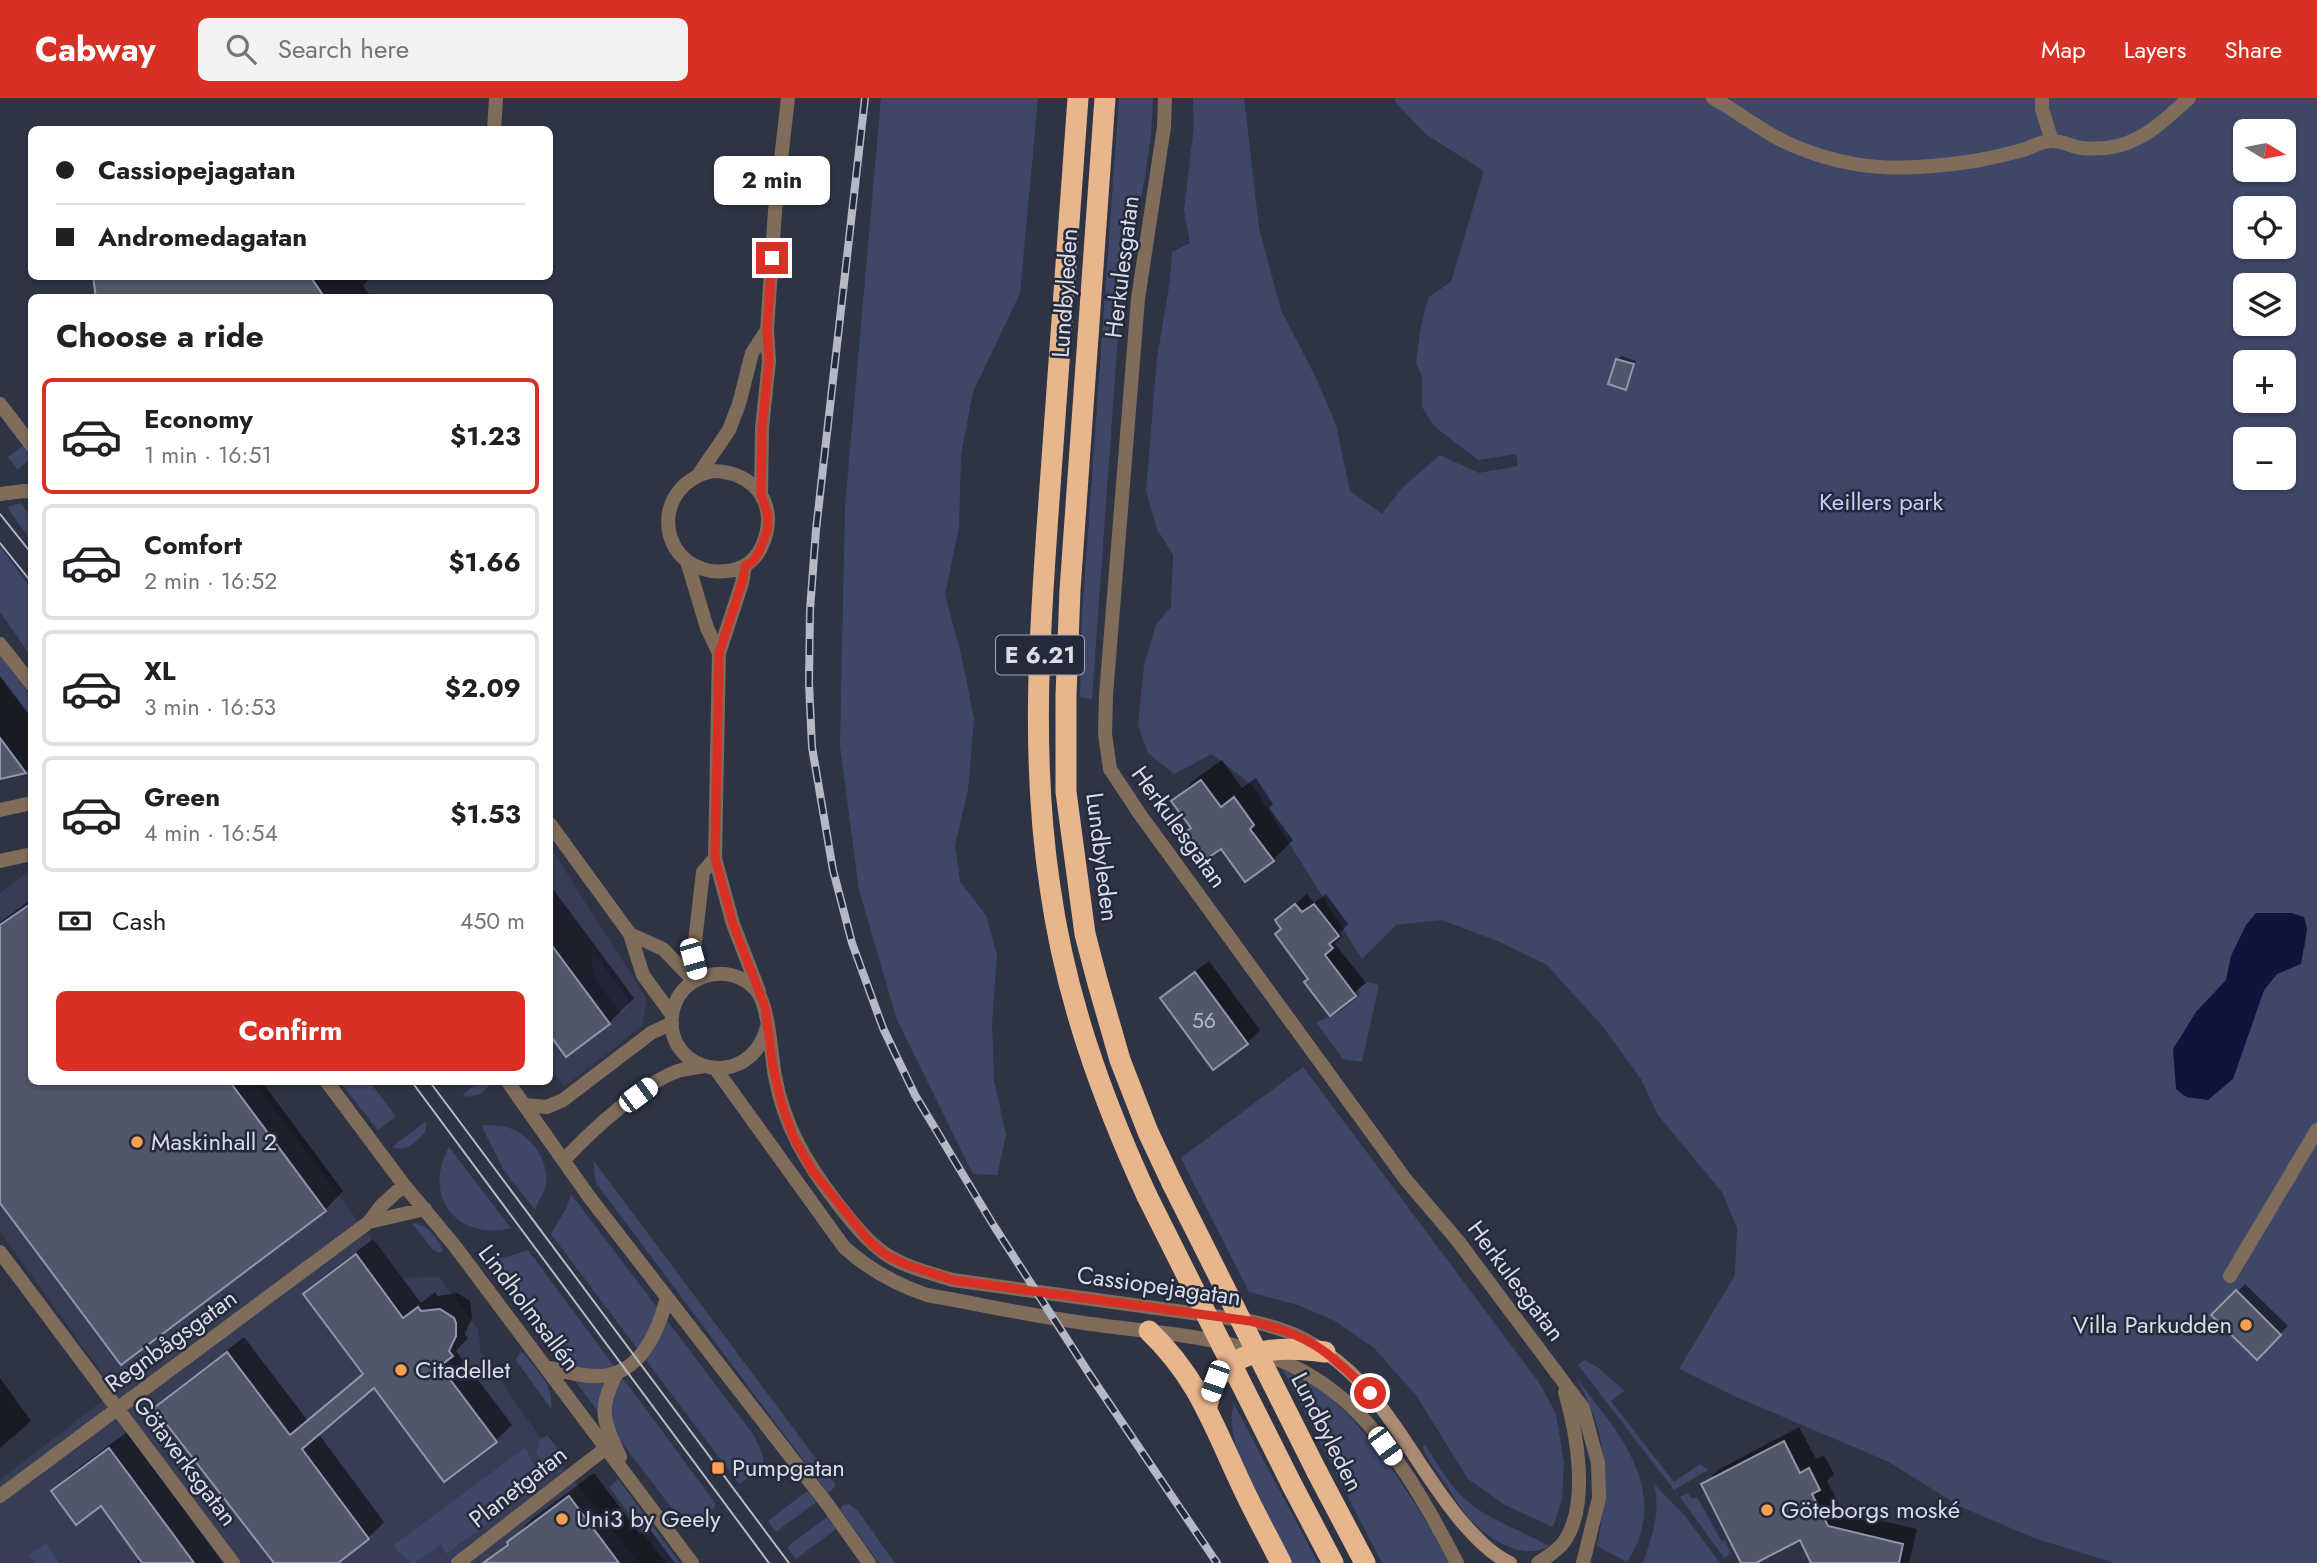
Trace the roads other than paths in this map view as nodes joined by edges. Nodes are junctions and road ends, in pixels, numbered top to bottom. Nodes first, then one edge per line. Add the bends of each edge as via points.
1 (496, 98) edge
2 (788, 98) edge
3 (1078, 98) edge
4 (1105, 98) edge
5 (1165, 98) edge
6 (1713, 98) edge
7 (2042, 98) edge
8 (2189, 98) edge
9 (494, 126) edge
10 (2052, 141) junction
11 (767, 330) junction
12 (0, 404) edge
13 (28, 441) edge
14 (699, 474) junction
15 (28, 492) edge
16 (0, 495) edge
17 (761, 495) junction
18 (687, 561) junction
19 (745, 566) junction
20 (0, 644) edge
21 (719, 653) junction
22 (28, 680) edge
23 (28, 804) edge
24 (0, 810) edge
25 (553, 828) edge
26 (28, 855) edge
27 (715, 858) junction
28 (0, 861) edge
29 (630, 934) junction
30 (696, 979) junction
31 (761, 997) junction
32 (672, 1019) junction
33 (767, 1027) junction
34 (710, 1067) junction
35 (329, 1085) edge
36 (510, 1085) edge
37 (524, 1105) junction
38 (2317, 1130) edge
39 (565, 1159) junction
40 (404, 1185) junction
41 (425, 1209) junction
42 (369, 1222) junction
43 (0, 1252) edge
44 (2230, 1276) dead end
45 (667, 1298) junction
46 (1149, 1331) junction
47 (1261, 1352) junction
48 (1325, 1352) junction
49 (546, 1367) junction
50 (615, 1374) junction
51 (1563, 1384) junction
52 (1207, 1406) junction
53 (118, 1409) junction
54 (606, 1448) junction
55 (631, 1481) junction
56 (0, 1496) edge
57 (233, 1563) edge
58 (458, 1563) edge
59 (692, 1563) edge
60 (869, 1563) edge
61 (1280, 1563) edge
62 (1333, 1563) edge
63 (1365, 1563) edge
64 (1457, 1563) edge
65 (1510, 1563) edge
66 (1538, 1563) edge
67 (1583, 1563) edge

1 - 9 street
2 - 11 street
3 - 62 highway, Lundbyleden / E 6.21, bridge via 1038,701 1039,795 1050,887 1075,1010 1118,1133
4 - 63 highway, Lundbyleden / E 6.21, bridge via 1066,695 1066,792 1086,934 1120,1060 1148,1132
5 - 51 street, Herkulesgatan via 1138,299 1106,695 1110,769 1406,1180 1458,1241
6 - 10 street via 1780,139 1833,161 1875,168 1978,160
7 - 10 street
8 - 10 street via 2157,128 2131,144 2081,148
11 - 14 street via 752,353 729,430
11 - 17 street
12 - 13 street
14 - 17 street via 725,471 738,475
14 - 18 street via 678,490 668,514 671,540
15 - 16 street
17 - 19 street via 768,528 759,552
18 - 19 street via 715,572
18 - 21 street
19 - 21 street
20 - 22 street
21 - 27 street
23 - 24 street
25 - 29 street
26 - 28 street
27 - 30 street via 703,872 693,959
27 - 31 street via 733,924
29 - 30 street via 663,949
29 - 32 street via 643,975
30 - 31 street via 723,973 735,976
30 - 32 street via 681,992
31 - 33 street
32 - 34 street via 683,1052
32 - 37 street via 563,1100 547,1107
33 - 34 street via 750,1058
33 - 48 street, Cassiopejagatan via 777,1088 798,1145 812,1170 869,1241 886,1255 953,1280 1278,1327
34 - 39 street via 679,1071 657,1081 588,1134
34 - 46 street, Cassiopejagatan via 859,1262 902,1287 927,1295
35 - 40 street, Lindholmsallén
36 - 37 street
37 - 39 street
38 - 44 street
39 - 45 street
40 - 41 street, Lindholmsallén
40 - 42 street, Regnbågsgatan
41 - 42 street, Regnbågsgatan
41 - 49 street, Lindholmsallén
42 - 53 street, Regnbågsgatan
43 - 53 street, Götaverksgatan
45 - 50 street via 651,1342
45 - 60 street
46 - 47 street, Cassiopejagatan
46 - 52 highway via 1180,1364
47 - 48 highway via 1286,1348
47 - 52 highway via 1224,1370
47 - 64 street, Cassiopejagatan via 1291,1363 1334,1391 1372,1429 1432,1517
48 - 65 street, Cassiopejagatan via 1370,1393 1447,1504 1477,1538
49 - 50 street via 591,1376
49 - 54 street, Lindholmsallén
50 - 55 street via 605,1395 604,1421
51 - 66 street, Herkulesgatan via 1578,1449 1577,1504 1564,1542
51 - 67 street, Herkulesgatan via 1583,1409 1598,1463 1599,1498
52 - 61 highway
53 - 56 street, Regnbågsgatan
53 - 57 street, Götaverksgatan
54 - 55 street, Lindholmsallén
54 - 58 street, Planetgatan
55 - 59 street, Lindholmsallén

